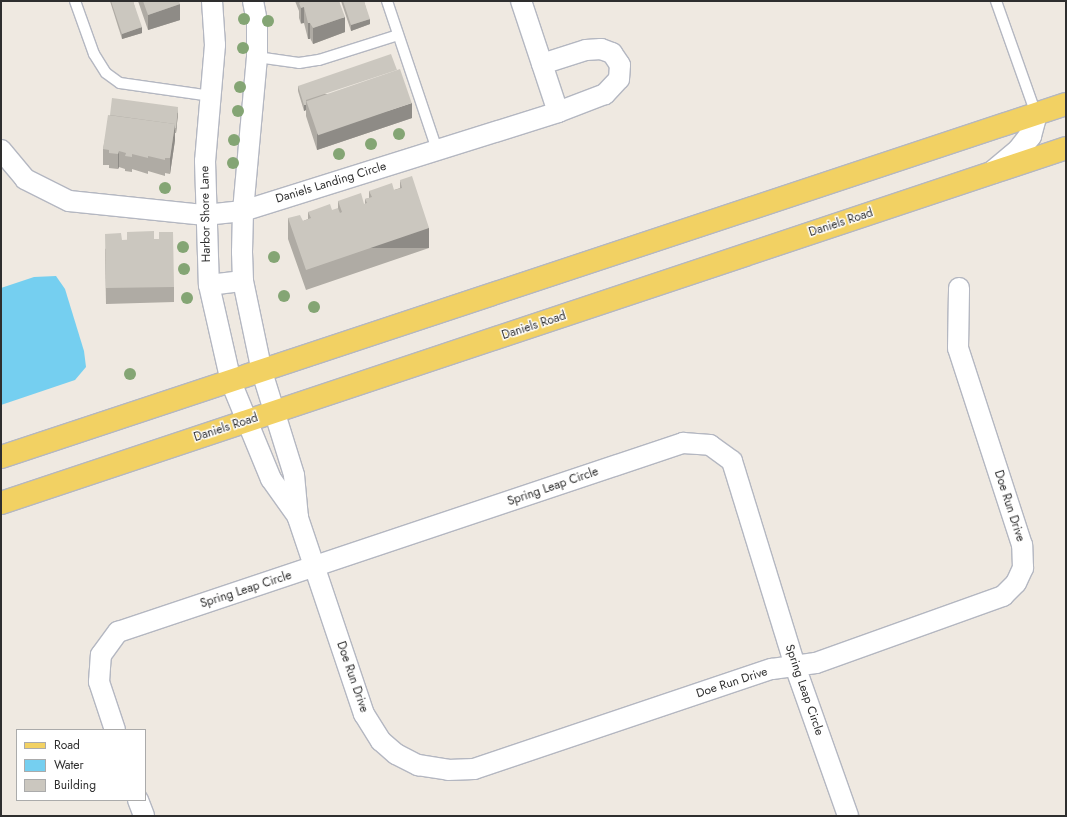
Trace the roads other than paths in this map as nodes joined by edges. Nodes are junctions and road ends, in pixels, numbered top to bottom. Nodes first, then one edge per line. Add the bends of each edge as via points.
1 (76, 1) edge
2 (212, 1) edge
3 (253, 1) edge
4 (387, 1) edge
5 (521, 1) edge
6 (996, 1) edge
7 (398, 35) junction
8 (256, 58) junction
9 (542, 64) junction
10 (211, 96) junction
11 (1066, 104) edge
12 (558, 112) junction
13 (1036, 114) junction
14 (1066, 148) edge
15 (1, 150) edge
16 (436, 150) junction
17 (993, 172) junction
18 (243, 211) junction
19 (205, 215) junction
20 (243, 281) junction
21 (209, 285) junction
22 (959, 288) dead end
23 (262, 372) junction
24 (231, 382) junction
25 (276, 412) junction
26 (247, 421) junction
27 (1, 457) edge
28 (1, 503) edge
29 (298, 518) junction
30 (315, 568) junction
31 (795, 666) junction
32 (115, 729) edge
33 (138, 801) edge
34 (144, 816) edge
35 (848, 816) edge

1 - 10 lane via 94,54 106,73 120,83
2 - 10 street, Harbor Shore Lane via 215,45
3 - 8 street via 257,22
4 - 7 lane
5 - 9 street
6 - 13 lane
7 - 8 lane via 319,60 300,63
7 - 16 lane
8 - 18 street
9 - 12 street
9 - 12 street, Daniels Landing Circle via 586,50 601,49 612,53 620,65 619,78 605,94
10 - 19 street, Harbor Shore Lane via 205,161
11 - 13 main road
12 - 16 street, Daniels Landing Circle
13 - 17 main road via 1030,136 1019,150
13 - 23 main road
14 - 17 main road, Daniels Road
15 - 19 street, Daniels Landing Circle via 25,179 69,201
16 - 18 street, Daniels Landing Circle
17 - 25 main road, Daniels Road
18 - 19 street, Daniels Landing Circle
18 - 20 street
19 - 21 street, Harbor Shore Lane
20 - 21 street
20 - 23 street
21 - 24 street, Harbor Shore Lane
22 - 31 street, Doe Run Drive via 958,348 1022,545 1023,568 1016,584 1003,596 816,663
23 - 24 main road
23 - 25 street
24 - 26 street, Harbor Shore Lane
24 - 27 main road
25 - 26 main road, Daniels Road
25 - 29 street, Doe Run Drive via 294,475
26 - 28 main road, Daniels Road
26 - 29 street, Doe Run Drive via 271,479
29 - 30 street, Doe Run Drive
30 - 31 street, Doe Run Drive via 364,714 381,741 396,754 418,765 448,770 474,769 772,669
30 - 31 street, Spring Leap Circle via 683,443 710,445 732,461
30 - 32 street, Spring Leap Circle via 118,632 101,655 99,682
31 - 35 street, Spring Leap Circle
33 - 34 street

